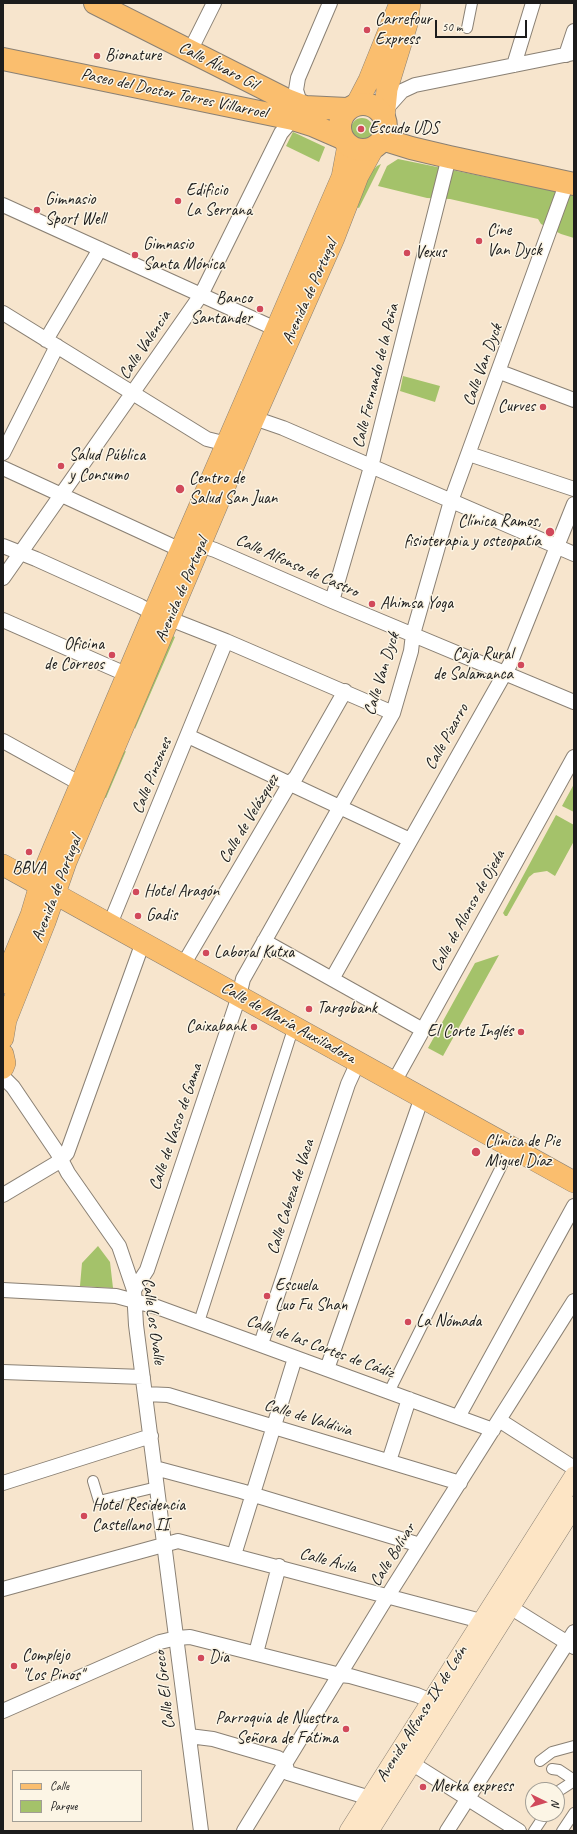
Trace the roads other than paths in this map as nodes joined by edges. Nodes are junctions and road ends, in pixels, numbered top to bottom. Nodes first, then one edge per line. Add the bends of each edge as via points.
1 (95, 3) edge
2 (214, 3) edge
3 (330, 3) edge
4 (400, 3) edge
5 (410, 3) edge
6 (472, 3) edge
7 (533, 3) edge
8 (467, 28) dead end
9 (574, 31) edge
10 (190, 51) junction
11 (570, 54) edge
12 (3, 59) edge
13 (514, 65) junction
14 (351, 107) junction
15 (297, 113) junction
16 (381, 129) junction
17 (345, 142) junction
18 (450, 157) junction
19 (571, 183) edge
20 (3, 206) edge
21 (100, 249) junction
22 (201, 295) junction
23 (3, 313) edge
24 (276, 329) junction
25 (52, 343) junction
26 (500, 372) junction
27 (133, 394) junction
28 (574, 400) edge
29 (254, 418) junction
30 (8, 432) edge
31 (228, 440) junction
32 (3, 452) edge
33 (469, 454) junction
34 (371, 467) junction
35 (3, 468) edge
36 (574, 489) edge
37 (62, 495) junction
38 (452, 501) junction
39 (574, 504) edge
40 (3, 546) edge
41 (190, 547) junction
42 (557, 547) junction
43 (20, 554) junction
44 (574, 554) edge
45 (3, 578) edge
46 (332, 601) junction
47 (161, 618) junction
48 (3, 620) edge
49 (413, 634) junction
50 (226, 641) junction
51 (505, 673) junction
52 (128, 674) junction
53 (345, 691) junction
54 (574, 702) edge
55 (392, 712) junction
56 (188, 736) junction
57 (3, 741) edge
58 (574, 757) edge
59 (290, 783) junction
60 (81, 784) junction
61 (341, 807) junction
62 (410, 840) junction
63 (3, 865) edge
64 (48, 889) junction
65 (110, 924) junction
66 (264, 941) junction
67 (143, 942) junction
68 (183, 965) junction
69 (332, 979) junction
70 (3, 983) edge
71 (239, 996) junction
72 (294, 1026) junction
73 (423, 1030) junction
74 (3, 1038) edge
75 (3, 1054) edge
76 (358, 1062) junction
77 (3, 1068) edge
78 (3, 1077) edge
79 (394, 1082) junction
80 (422, 1097) junction
81 (511, 1147) junction
82 (60, 1161) junction
83 (574, 1182) edge
84 (3, 1195) edge
85 (574, 1206) edge
86 (127, 1267) junction
87 (147, 1270) junction
88 (3, 1290) edge
89 (134, 1296) junction
90 (574, 1300) edge
91 (199, 1322) junction
92 (261, 1344) junction
93 (296, 1358) junction
94 (327, 1369) junction
95 (3, 1372) edge
96 (143, 1377) junction
97 (390, 1392) junction
98 (145, 1394) junction
99 (409, 1399) junction
100 (458, 1417) junction
101 (496, 1425) junction
102 (274, 1427) junction
103 (151, 1436) junction
104 (389, 1461) junction
105 (155, 1468) junction
106 (574, 1468) edge
107 (574, 1476) edge
108 (93, 1481) dead end
109 (460, 1482) junction
110 (3, 1483) edge
111 (157, 1486) junction
112 (253, 1495) junction
113 (574, 1506) edge
114 (165, 1544) junction
115 (420, 1545) junction
116 (234, 1555) junction
117 (279, 1566) junction
118 (3, 1589) edge
119 (389, 1596) junction
120 (503, 1603) junction
121 (481, 1620) junction
122 (177, 1638) junction
123 (572, 1641) edge
124 (256, 1653) junction
125 (340, 1675) junction
126 (432, 1700) junction
127 (3, 1712) edge
128 (188, 1736) junction
129 (574, 1746) edge
130 (405, 1758) junction
131 (540, 1761) dead end
132 (285, 1763) junction
133 (552, 1769) dead end
134 (574, 1781) edge
135 (565, 1787) edge
136 (370, 1798) junction
137 (468, 1798) junction
138 (574, 1813) edge
139 (540, 1822) edge
140 (201, 1831) edge
141 (244, 1831) edge
142 (349, 1831) edge
143 (369, 1831) edge
144 (447, 1831) edge
145 (519, 1831) edge
146 (534, 1831) edge
147 (562, 1831) edge

1 - 10 highway, Calle Álvaro Gil
2 - 10 street
3 - 15 street via 298,78
4 - 14 main road via 369,80
5 - 16 main road, Avenida de Portugal via 407,24 387,89
6 - 8 street
7 - 13 street
9 - 11 street
10 - 15 highway, Calle Álvaro Gil via 280,97
11 - 13 street
12 - 15 highway, Paseo del Doctor Torres Villarroel
13 - 16 street via 415,85 402,91
14 - 15 highway, Calle Álvaro Gil
14 - 16 highway via 367,104 377,109
14 - 17 highway via 340,120 339,126
15 - 17 highway, Paseo del Doctor Torres Villarroel via 312,125
15 - 22 street, Calle Valencia via 281,133
16 - 17 highway via 361,150
16 - 18 highway via 411,148
16 - 29 main road, Avenida de Portugal via 358,176 325,258
17 - 24 main road, Avenida de Portugal via 342,177
18 - 19 highway
18 - 34 street, Calle Fernando de la Peña
19 - 26 street, Calle Van Dyck
20 - 21 street
21 - 22 street
21 - 25 street
22 - 24 street
22 - 27 street, Calle Valencia
23 - 25 street
24 - 31 main road, Avenida de Portugal
25 - 27 street
25 - 30 street
26 - 28 street
26 - 33 street, Calle Van Dyck
27 - 31 street via 207,439 219,442
27 - 37 street, Calle Valencia
29 - 34 street via 284,428
29 - 41 main road, Avenida de Portugal
30 - 32 street
31 - 41 main road, Avenida de Portugal
33 - 36 street
33 - 38 street, Calle Van Dyck
34 - 38 street
34 - 46 street, Calle Fernando de la Peña
35 - 37 street, Calle Alfonso de Castro
37 - 41 street, Calle Alfonso de Castro
37 - 43 street, Calle Valencia
38 - 42 street
38 - 49 street, Calle Van Dyck
39 - 42 street, Calle Pizarro
40 - 43 street
41 - 46 street, Calle Alfonso de Castro via 252,565
41 - 47 main road, Avenida de Portugal
42 - 44 street
42 - 51 street, Calle Pizarro
43 - 45 street, Calle Valencia
43 - 47 street via 36,558
46 - 49 street, Calle Alfonso de Castro
47 - 50 street
47 - 52 main road, Avenida de Portugal
47 - 64 main road, Avenida de Portugal via 66,862
48 - 52 street
49 - 51 street, Calle Alfonso de Castro
49 - 55 street, Calle Van Dyck via 411,652
50 - 53 street
50 - 56 street, Calle Pinzones
51 - 54 street, Calle Alfonso de Castro
51 - 62 street, Calle Pizarro
52 - 60 main road, Avenida de Portugal
53 - 55 street
53 - 59 street, Calle de Velázquez via 296,777
55 - 61 street, Calle Van Dyck
56 - 59 street
56 - 65 street, Calle Pinzones
57 - 60 street
58 - 73 street, Calle de Alonso de Ojeda
59 - 61 street
59 - 68 street, Calle de Velázquez
60 - 64 main road, Avenida de Portugal via 44,871
61 - 62 street
61 - 66 street, Calle Van Dyck
62 - 69 street, Calle Pizarro
63 - 64 main road, Calle de María Auxiliadora
64 - 65 main road, Calle de María Auxiliadora
64 - 70 main road, Avenida de Portugal
64 - 74 main road, Avenida de Portugal via 45,922 6,1020
65 - 67 main road, Calle de María Auxiliadora
66 - 69 street
66 - 71 street, Calle Van Dyck via 243,979
67 - 68 main road, Calle de María Auxiliadora
67 - 82 street via 71,1146
68 - 71 main road, Calle de María Auxiliadora
69 - 73 street
71 - 72 main road, Calle de María Auxiliadora
71 - 87 street, Calle de Vasco de Gama
72 - 76 main road, Calle de María Auxiliadora
72 - 91 street
73 - 79 street, Calle de Alonso de Ojeda
75 - 77 main road
76 - 79 main road, Calle de María Auxiliadora
76 - 92 street, Calle Cabeza de Vaca via 348,1084
78 - 82 street, Calle Los Ovalle via 13,1087 57,1152
79 - 80 main road, Calle de María Auxiliadora
80 - 81 main road, Calle de María Auxiliadora
80 - 94 street
81 - 83 main road, Calle de María Auxiliadora
81 - 97 street
82 - 84 street
82 - 86 street, Calle Los Ovalle via 119,1246
85 - 100 street
86 - 87 street
86 - 89 street, Calle Los Ovalle
87 - 89 street, Calle de Vasco de Gama
88 - 89 street, Calle de las Cortes de Cádiz
89 - 91 street, Calle de las Cortes de Cádiz
89 - 96 street, Calle Los Ovalle
90 - 101 street, Calle Bolívar
91 - 92 street, Calle de las Cortes de Cádiz
92 - 93 street, Calle de las Cortes de Cádiz
93 - 94 street, Calle de las Cortes de Cádiz
93 - 102 street
94 - 97 street, Calle de las Cortes de Cádiz
95 - 96 street
96 - 98 street, Calle Los Ovalle
97 - 99 street, Calle de las Cortes de Cádiz
98 - 102 street, Calle de Valdivia via 168,1395
98 - 103 street, Calle Los Ovalle
99 - 100 street, Calle de las Cortes de Cádiz
99 - 104 street
100 - 101 street, Calle de las Cortes de Cádiz
101 - 106 street, Calle de las Cortes de Cádiz
101 - 109 street, Calle Bolívar
102 - 104 street, Calle de Valdivia
102 - 112 street
103 - 105 street, Calle Los Ovalle
103 - 110 street
104 - 109 street, Calle de Valdivia
105 - 111 street, Calle Los Ovalle
105 - 112 street
107 - 120 main road, Avenida Alfonso IX de León
108 - 111 street via 99,1501
109 - 115 street, Calle Bolívar
111 - 114 street, Calle Los Ovalle
112 - 115 street
112 - 116 street
113 - 120 main road, Avenida Alfonso IX de León
114 - 116 street, Calle Ávila via 178,1541
114 - 118 street, Calle Ávila
114 - 122 street, Calle El Greco
115 - 119 street, Calle Bolívar
116 - 117 street, Calle Ávila
117 - 119 street, Calle Ávila
117 - 124 street
119 - 121 street, Calle Ávila
119 - 125 street, Calle Bolívar
120 - 121 main road, Avenida Alfonso IX de León
120 - 123 street
120 - 130 main road, Avenida Alfonso IX de León
121 - 126 main road, Avenida Alfonso IX de León
122 - 124 street via 195,1637
122 - 127 street via 160,1642
122 - 128 street, Calle El Greco
123 - 137 street
124 - 125 street
125 - 126 street
125 - 132 street, Calle Bolívar
126 - 130 main road, Avenida Alfonso IX de León
128 - 132 street via 220,1741 278,1758
128 - 140 street, Calle El Greco
129 - 131 street via 552,1752
130 - 136 main road, Avenida Alfonso IX de León
130 - 137 street
130 - 143 main road, Avenida Alfonso IX de León
132 - 136 street via 288,1773
132 - 141 street, Calle Bolívar
133 - 134 street
134 - 135 street
136 - 142 main road, Avenida Alfonso IX de León
137 - 144 street
137 - 145 street
138 - 147 street
139 - 146 street

